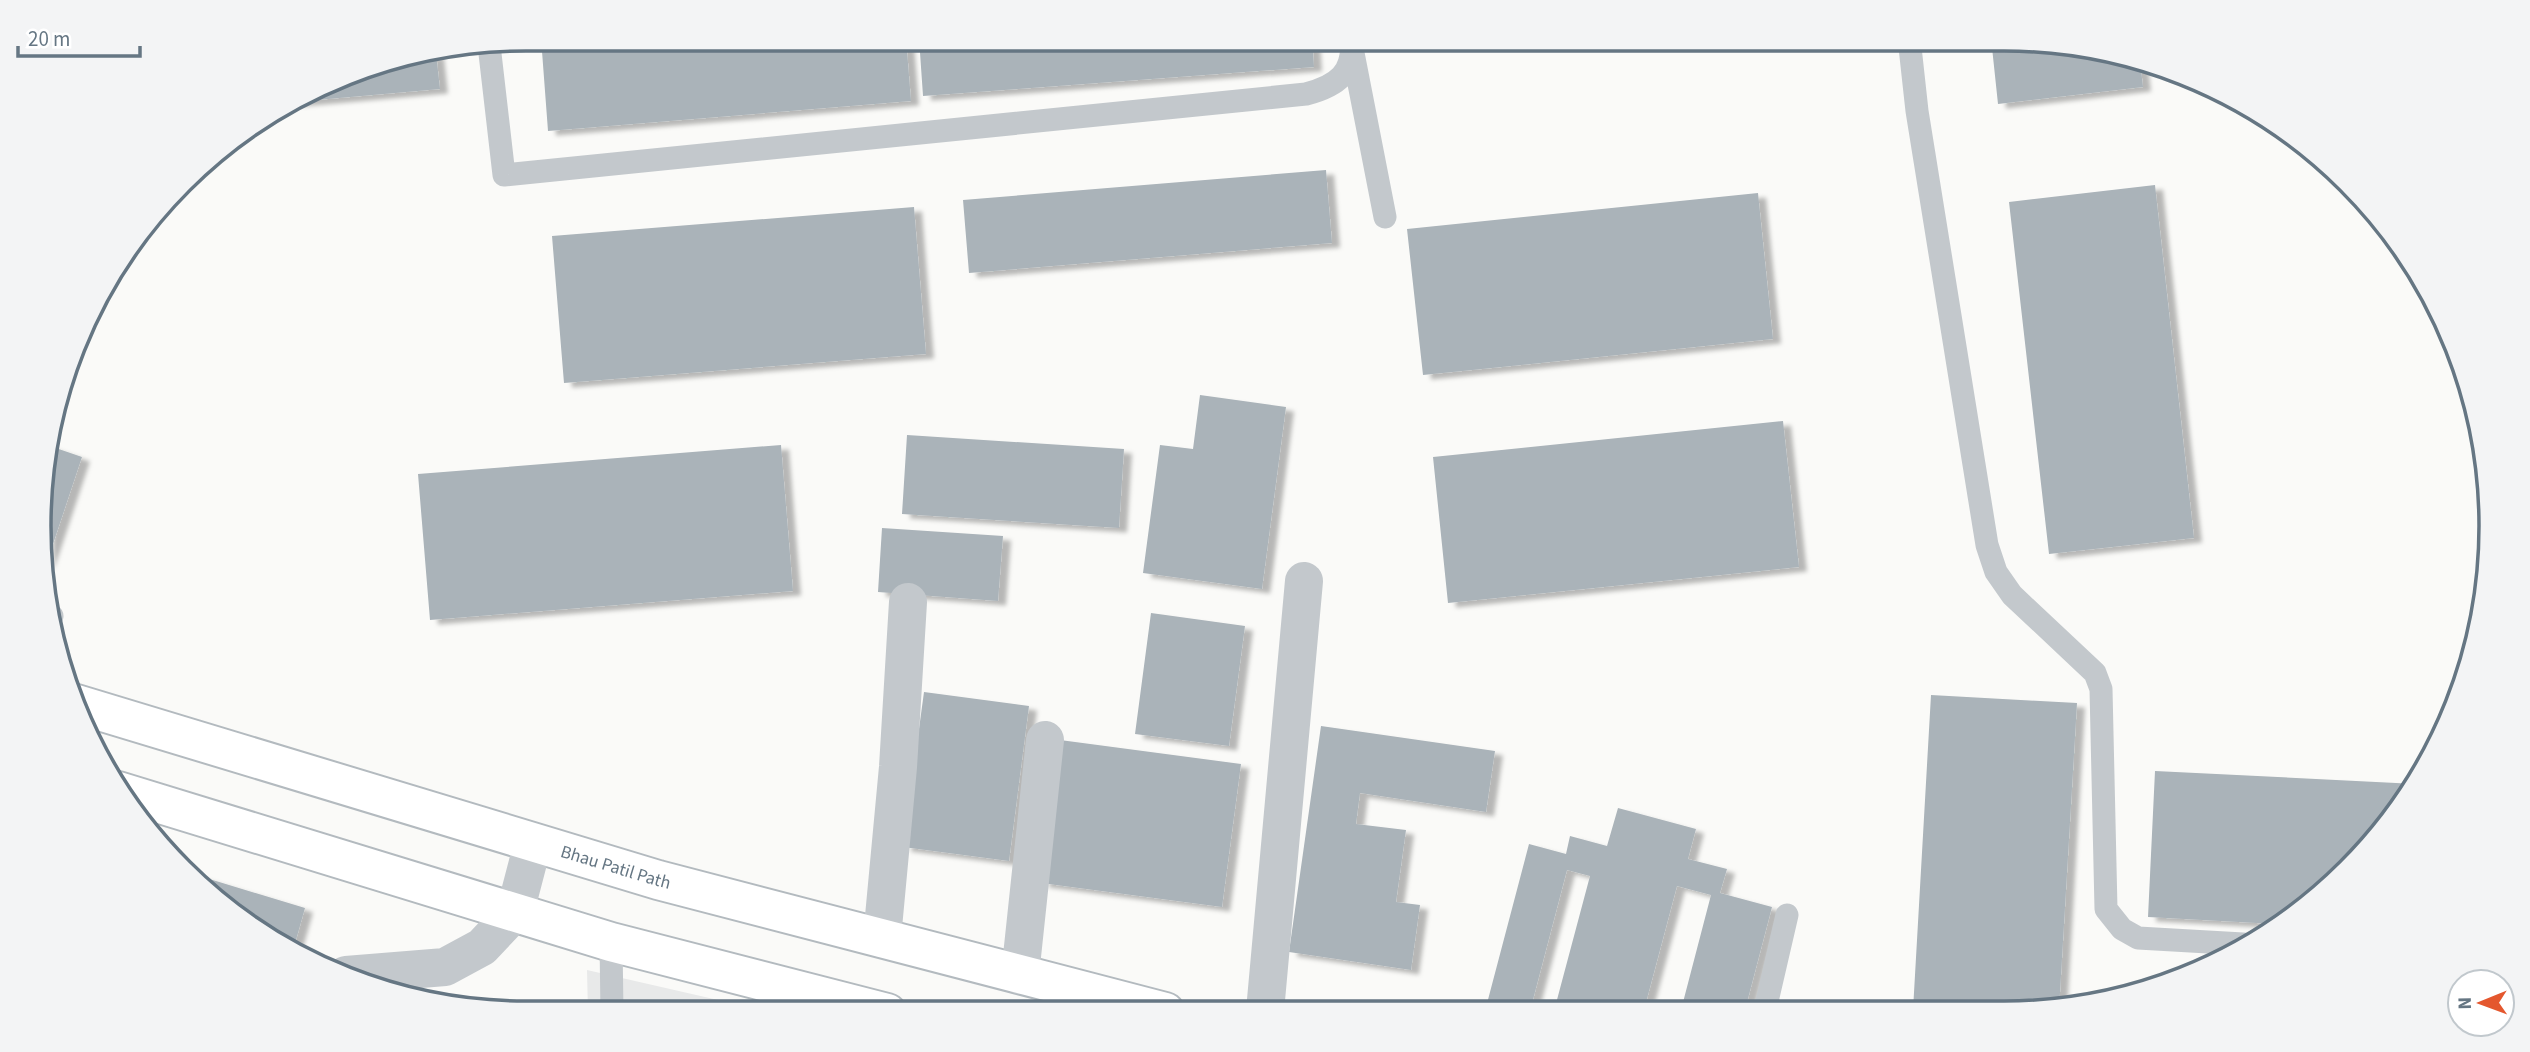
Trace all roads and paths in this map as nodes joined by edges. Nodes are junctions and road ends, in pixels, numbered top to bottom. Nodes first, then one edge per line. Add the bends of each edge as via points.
1 (1351, 51) edge
2 (1353, 51) edge
3 (1910, 51) edge
4 (490, 52) edge
5 (1385, 217) dead end
6 (1304, 581) dead end
7 (908, 602) dead end
8 (87, 707) edge
9 (1045, 740) dead end
10 (136, 796) edge
11 (533, 843) junction
12 (515, 912) junction
13 (1787, 915) dead end
14 (882, 938) junction
15 (611, 942) junction
16 (2231, 943) edge
17 (366, 973) edge
18 (1020, 975) junction
19 (612, 1001) edge
20 (842, 1001) edge
21 (1122, 1001) edge
22 (1266, 1001) edge
23 (1767, 1001) edge

1 - 4 lane via 1346,70 1336,83 1306,94 504,175
2 - 5 lane
3 - 16 lane via 1987,545 1996,572 2012,595 2095,673 2101,689 2106,909 2122,929 2138,938
6 - 22 street
7 - 14 street
8 - 11 main road, Bhau Patil Path
9 - 18 street
10 - 12 main road
11 - 12 street
11 - 14 main road, Bhau Patil Path
12 - 15 main road
12 - 17 street via 482,947 445,967
13 - 23 lane
14 - 18 main road, Bhau Patil Path
15 - 19 lane
15 - 20 main road
18 - 21 main road, Bhau Patil Path

